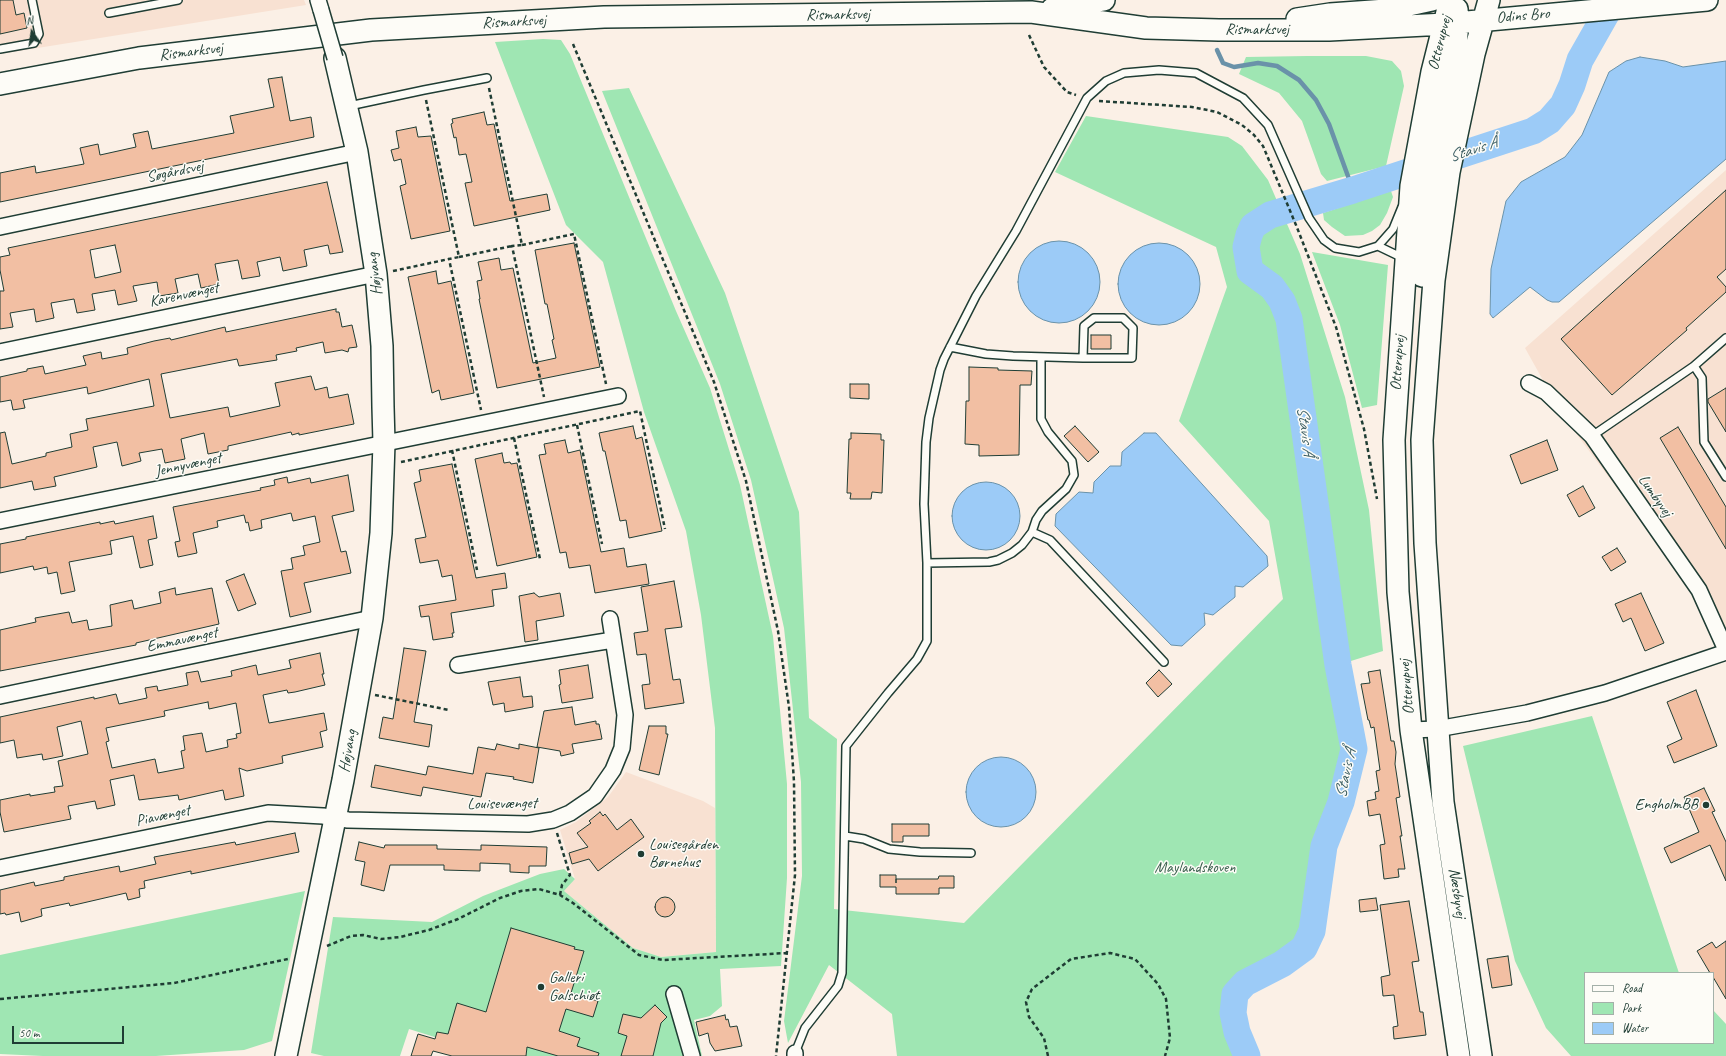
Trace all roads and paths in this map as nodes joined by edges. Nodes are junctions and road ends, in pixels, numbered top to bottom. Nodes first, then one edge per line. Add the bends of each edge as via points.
1 (32, 0) edge
2 (178, 0) edge
3 (1104, 0) edge
4 (1432, 0) edge
5 (1707, 0) edge
6 (320, 5) edge
7 (1493, 5) edge
8 (1031, 12) junction
9 (109, 13) dead end
10 (1451, 18) edge
11 (1220, 30) junction
12 (1029, 35) dead end
13 (573, 44) dead end
14 (0, 49) edge
15 (334, 58) joint
16 (486, 78) joint
17 (0, 84) edge
18 (424, 90) junction
19 (1086, 98) junction
20 (347, 107) junction
21 (1447, 142) junction
22 (357, 152) junction
23 (1441, 175) junction
24 (1411, 186) junction
25 (0, 227) edge
26 (522, 245) junction
27 (512, 246) junction
28 (1378, 246) junction
29 (459, 257) junction
30 (449, 259) junction
31 (1413, 263) junction
32 (376, 274) junction
33 (1726, 338) edge
34 (950, 347) junction
35 (0, 352) edge
36 (1428, 353) junction
37 (1041, 357) junction
38 (1083, 358) junction
39 (1694, 366) junction
40 (1529, 384) dead end
41 (614, 397) joint
42 (547, 410) junction
43 (484, 423) junction
44 (577, 425) junction
45 (1592, 436) junction
46 (514, 438) junction
47 (384, 443) junction
48 (452, 450) junction
49 (383, 466) junction
50 (1726, 477) edge
51 (1377, 502) dead end
52 (0, 522) edge
53 (665, 529) dead end
54 (1032, 532) junction
55 (602, 544) dead end
56 (540, 559) dead end
57 (926, 563) junction
58 (477, 570) dead end
59 (372, 618) junction
60 (610, 619) dead end
61 (613, 640) junction
62 (1726, 651) edge
63 (1164, 662) dead end
64 (458, 665) dead end
65 (359, 692) junction
66 (0, 696) edge
67 (449, 710) dead end
68 (1437, 729) junction
69 (1411, 730) junction
70 (335, 818) junction
71 (553, 820) junction
72 (845, 836) junction
73 (971, 853) dead end
74 (0, 868) edge
75 (560, 895) junction
76 (787, 953) junction
77 (308, 954) junction
78 (674, 994) dead end
79 (0, 999) edge
80 (795, 1055) edge
81 (286, 1056) edge
82 (692, 1056) edge
83 (776, 1056) edge
84 (1048, 1056) edge
85 (1164, 1056) edge
86 (1459, 1056) edge
87 (1481, 1056) edge

1 - 14 lane via 39,34 34,43
2 - 9 lane
3 - 8 main road, Rismarksvej
4 - 11 main road via 1386,10 1330,14
5 - 7 main road, Odins Bro via 1559,13
6 - 15 street, Højvang, bridge
7 - 10 main road, Rismarksvej
7 - 21 main road, Otterupvej via 1474,54
8 - 11 main road, Rismarksvej via 1146,28
8 - 17 main road, Rismarksvej via 604,18 371,30 139,58
10 - 11 main road, Rismarksvej via 1329,30
10 - 21 main road via 1455,58
10 - 24 main road, Otterupvej via 1432,72
12 - 19 path via 1044,67 1066,92
13 - 76 path via 714,382 746,481 778,631 789,707 794,782 795,875
15 - 20 main road, Højvang
16 - 18 lane
16 - 26 path
18 - 20 lane
18 - 29 path
19 - 28 lane via 1106,81 1124,73 1159,70 1196,74 1243,98 1268,125 1309,218 1324,240 1335,248 1359,252
19 - 34 lane via 1016,231 976,296
19 - 51 path via 1105,102 1192,107 1217,112 1242,125 1263,146 1336,327 1364,429
20 - 22 main road, Højvang
21 - 23 main road, Otterupvej
22 - 25 street, Søgårdsvej
22 - 32 main road, Højvang
23 - 31 main road
23 - 36 main road, Otterupvej
24 - 28 lane via 1393,229
24 - 31 main road, Otterupvej
26 - 27 path
26 - 41 path via 574,234
27 - 29 path
27 - 42 path
28 - 31 lane
29 - 30 path
30 - 32 path
30 - 43 path
31 - 36 main road via 1422,286
31 - 69 main road, Otterupvej via 1394,440 1398,592
32 - 35 street, Karenvænget
32 - 47 main road, Højvang via 382,346
33 - 39 lane
34 - 37 lane via 986,354
34 - 57 lane via 934,395 926,442
36 - 68 main road, Otterupvej via 1422,440 1425,543
37 - 38 lane
37 - 54 lane via 1041,419 1072,462 1074,476 1066,489 1042,511
38 - 38 lane via 1132,358 1133,328 1123,318 1094,318 1084,326
39 - 45 lane
39 - 50 lane via 1702,378 1704,442
40 - 45 street, Lumbyvej via 1546,392
41 - 42 street
42 - 43 street
43 - 47 street
44 - 46 path
44 - 53 path via 640,411
44 - 55 path
45 - 62 street, Lumbyvej via 1699,590
46 - 48 path
46 - 56 path
47 - 49 main road, Højvang
47 - 52 street, Jennyvænget
48 - 49 path
48 - 58 path
49 - 59 main road, Højvang via 381,533
54 - 57 lane via 1018,549 998,560
54 - 63 lane via 1050,540
57 - 72 lane via 925,646 846,746
59 - 65 main road, Højvang
59 - 66 street, Emmavænget
60 - 61 street, Louisevænget
61 - 64 street
61 - 71 street, Louisevænget via 625,715 622,748 613,770 595,796 570,813
62 - 68 street, Lumbyvej via 1605,693 1527,712
65 - 67 path
65 - 70 main road, Højvang
68 - 69 street, Lumbyvej
68 - 87 main road, Næsbyvej via 1443,802
69 - 86 main road, Næsbyvej
70 - 71 street, Louisevænget via 528,824
70 - 74 street, Piavænget via 268,813
70 - 77 main road, Højvang
71 - 75 path via 570,875 562,885
72 - 73 lane via 864,839 889,849
72 - 80 lane via 841,980 805,1028
75 - 76 path via 639,955 663,960
75 - 77 path via 539,889 521,891 429,930 400,937 351,936
76 - 83 path
77 - 79 path via 174,983
77 - 81 main road, Højvang
78 - 82 street
84 - 85 path via 1044,1038 1029,1017 1026,1002 1032,989 1071,959 1110,953 1135,959 1158,984 1166,999 1170,1038

